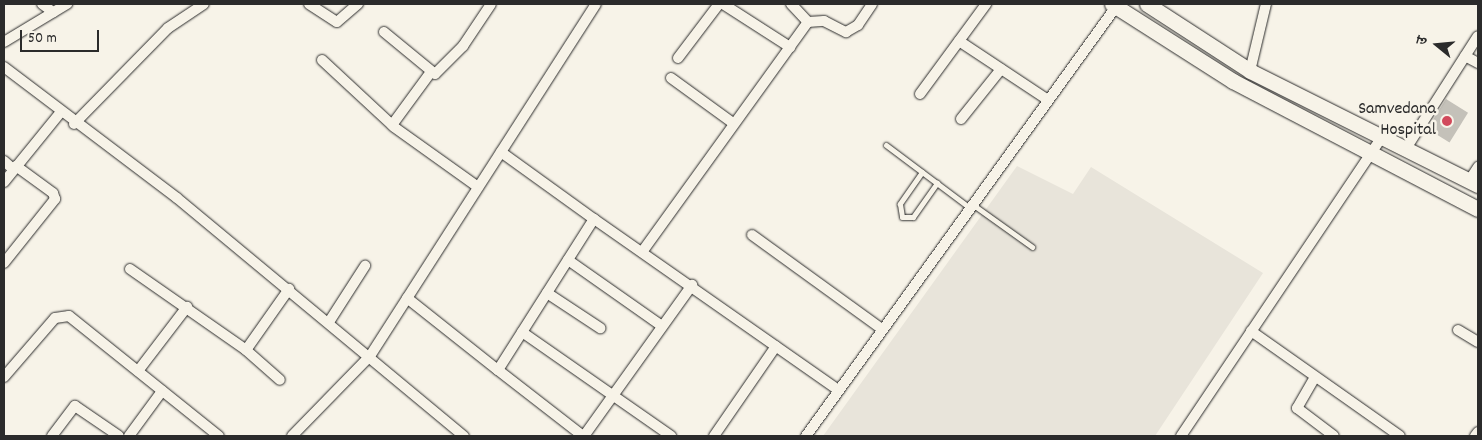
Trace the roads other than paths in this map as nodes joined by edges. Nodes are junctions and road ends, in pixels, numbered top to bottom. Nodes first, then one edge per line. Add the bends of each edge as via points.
1 (42, 4) edge
2 (67, 4) edge
3 (204, 4) edge
4 (309, 4) edge
5 (358, 4) edge
6 (491, 4) edge
7 (596, 4) edge
8 (721, 4) edge
9 (791, 4) edge
10 (872, 4) edge
11 (986, 4) edge
12 (1147, 4) edge
13 (1266, 4) edge
14 (1115, 5) edge
15 (53, 12) junction
16 (808, 22) junction
17 (384, 32) dead end
18 (1478, 36) edge
19 (959, 41) junction
20 (4, 42) edge
21 (790, 47) junction
22 (1465, 56) junction
23 (678, 58) dead end
24 (322, 60) dead end
25 (1478, 63) edge
26 (4, 67) edge
27 (1002, 69) junction
28 (1250, 70) junction
29 (431, 72) junction
30 (671, 78) dead end
31 (920, 94) dead end
32 (1048, 100) junction
33 (60, 113) junction
34 (960, 119) dead end
35 (733, 123) junction
36 (74, 124) junction
37 (392, 125) junction
38 (1380, 138) junction
39 (886, 145) dead end
40 (1405, 150) junction
41 (501, 152) junction
42 (1371, 154) junction
43 (4, 161) edge
44 (15, 167) junction
45 (1478, 167) edge
46 (922, 172) junction
47 (4, 182) edge
48 (937, 183) junction
49 (1474, 183) edge
50 (478, 187) junction
51 (971, 206) junction
52 (1478, 209) edge
53 (594, 220) junction
54 (752, 235) dead end
55 (1032, 247) dead end
56 (642, 252) junction
57 (568, 260) junction
58 (4, 263) edge
59 (365, 266) dead end
60 (130, 269) dead end
61 (692, 286) junction
62 (289, 289) junction
63 (547, 293) junction
64 (407, 298) junction
65 (187, 307) junction
66 (329, 322) junction
67 (662, 326) junction
68 (600, 328) dead end
69 (882, 329) junction
70 (1458, 330) dead end
71 (1251, 331) junction
72 (522, 332) junction
73 (1478, 342) edge
74 (776, 346) junction
75 (246, 350) junction
76 (370, 356) junction
77 (498, 370) junction
78 (138, 371) junction
79 (4, 377) edge
80 (1315, 377) junction
81 (280, 380) dead end
82 (838, 390) junction
83 (162, 391) junction
84 (610, 395) junction
85 (460, 435) edge
86 (52, 436) edge
87 (119, 436) edge
88 (129, 436) edge
89 (219, 436) edge
90 (292, 436) edge
91 (584, 436) edge
92 (671, 436) edge
93 (714, 436) edge
94 (806, 436) edge
95 (1181, 436) edge
96 (1334, 436) edge
97 (1400, 436) edge

1 - 15 street
2 - 15 street
3 - 36 street via 168,28
4 - 5 street via 336,22
6 - 29 street via 464,46 440,72
7 - 41 street
8 - 21 street
8 - 23 street
9 - 16 street
10 - 16 street via 858,25 846,32 824,21
11 - 19 street
12 - 28 main road
13 - 28 street
14 - 32 street
14 - 42 main road via 1233,81
15 - 20 street
16 - 21 street
17 - 29 street
18 - 22 street
19 - 27 street
19 - 31 street
21 - 35 street
22 - 25 street
22 - 40 street
24 - 37 street
26 - 33 street
27 - 32 street
27 - 34 street
28 - 38 main road
29 - 37 street
30 - 35 street
32 - 51 street
33 - 36 street
33 - 44 street
35 - 56 street
36 - 62 street via 177,198
37 - 50 street
38 - 40 main road
38 - 42 street
39 - 46 lane
40 - 49 main road
41 - 50 street
41 - 53 street
42 - 52 main road
42 - 71 street
43 - 44 street
44 - 47 street
44 - 58 street via 53,193 55,199
45 - 49 street
46 - 48 lane
46 - 48 lane via 900,204 902,217 913,217
48 - 51 lane
50 - 64 street
51 - 55 lane
51 - 69 street
53 - 56 street
53 - 57 street
54 - 69 street
56 - 61 street
57 - 63 street
57 - 67 street
59 - 66 street
60 - 65 street
61 - 67 street
61 - 74 street
62 - 66 street
62 - 75 street
63 - 68 street
63 - 72 street
64 - 76 street
64 - 77 street
65 - 75 street
65 - 78 street
66 - 76 street
67 - 84 street
69 - 82 street
70 - 73 street
71 - 80 street
71 - 95 street
72 - 77 street
72 - 84 street
74 - 82 street
74 - 93 street
75 - 81 street
76 - 85 street
76 - 90 street
77 - 91 street
78 - 79 street via 70,316 62,316 55,318
78 - 83 street
80 - 96 street via 1297,408
80 - 97 street
82 - 94 street
83 - 88 street
83 - 89 street
84 - 91 street
84 - 92 street
86 - 87 street via 75,406

